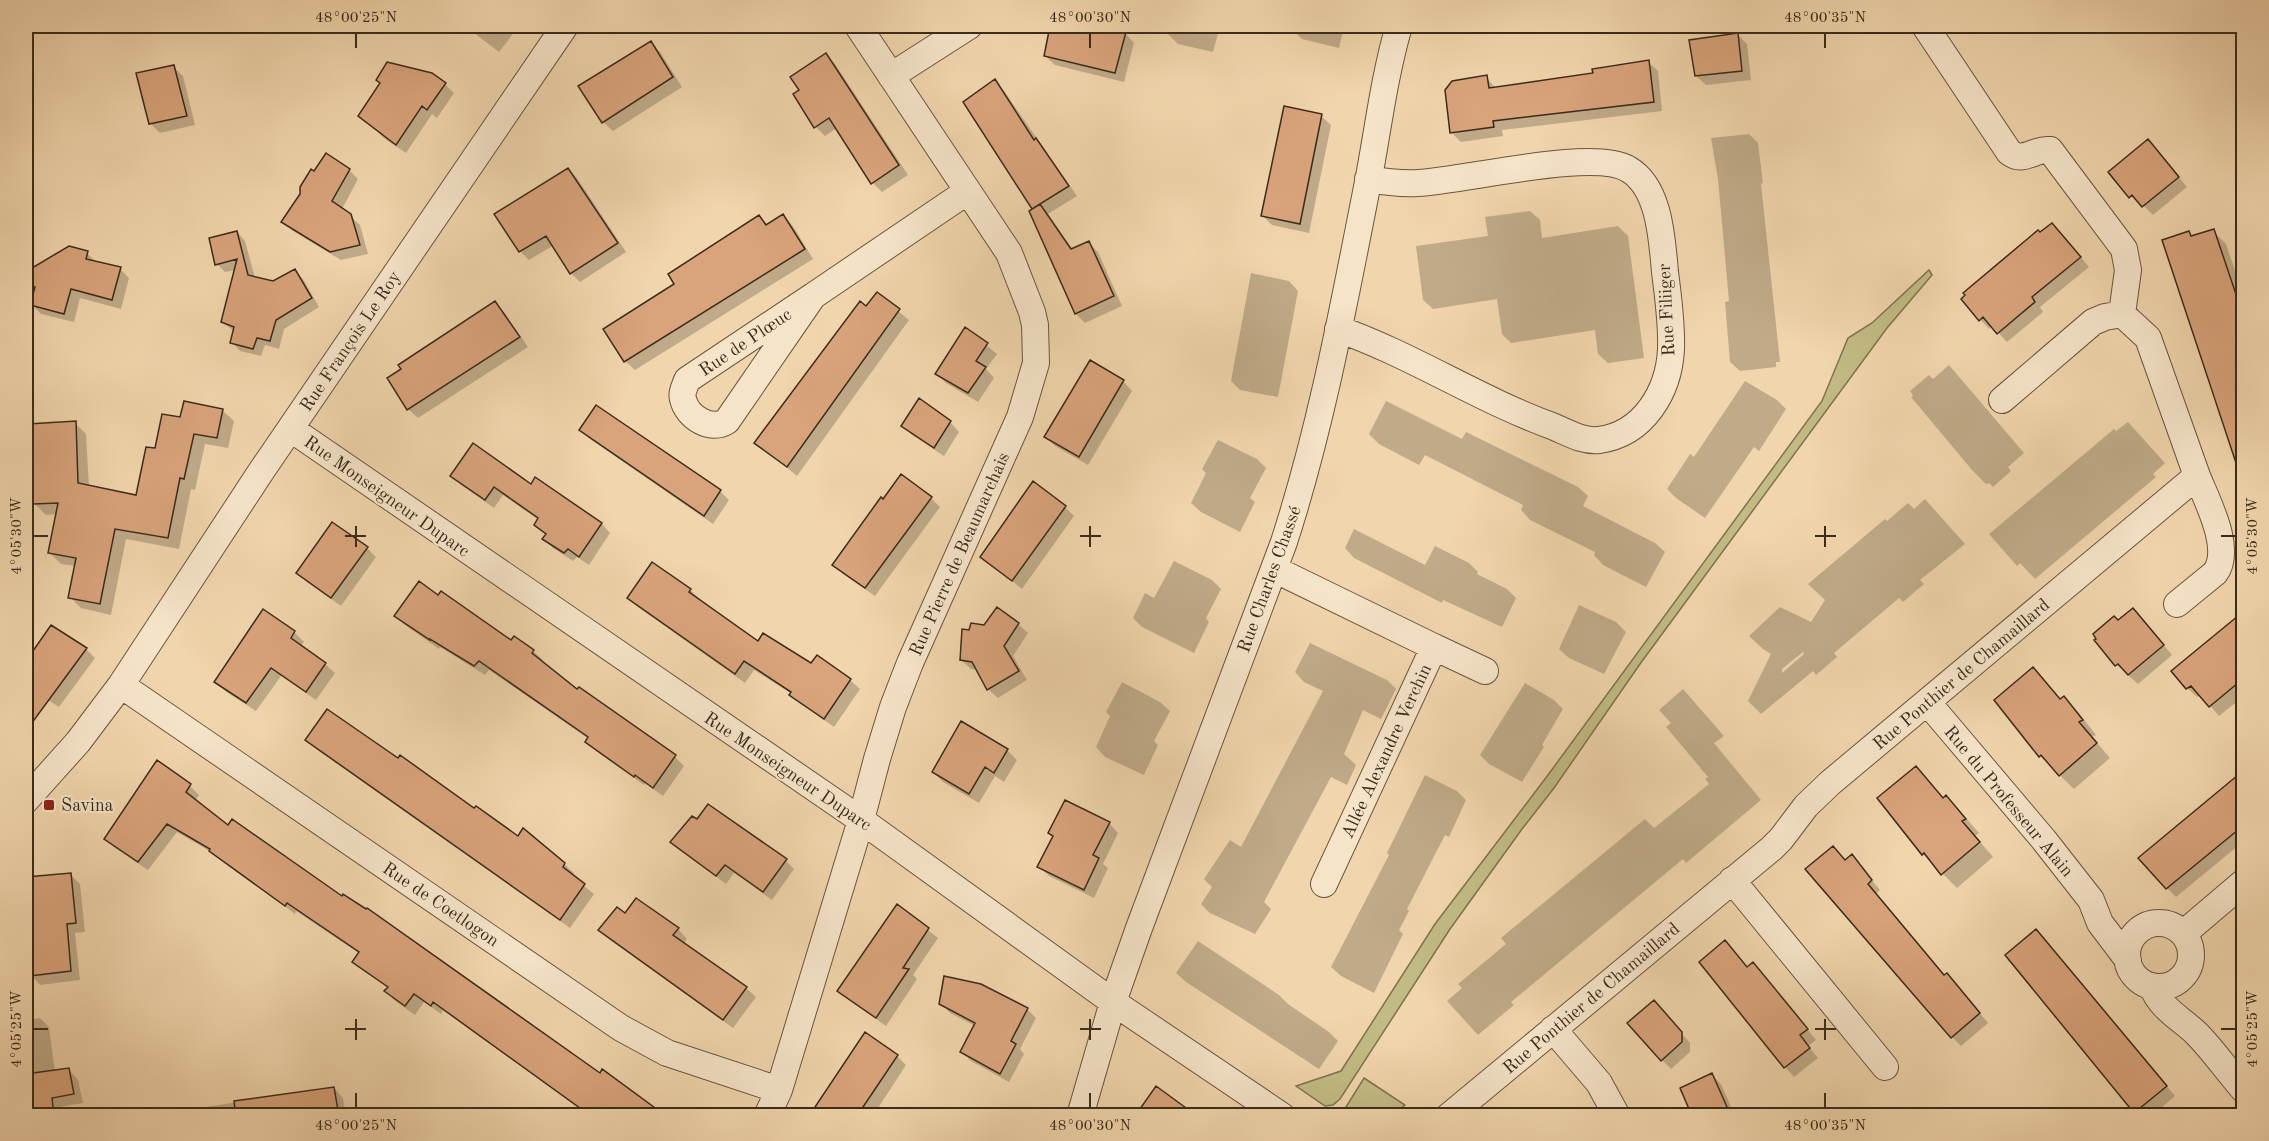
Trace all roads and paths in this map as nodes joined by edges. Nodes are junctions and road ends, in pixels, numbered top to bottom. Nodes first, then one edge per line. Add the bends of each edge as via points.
1 (565, 26) edge
2 (858, 26) edge
3 (969, 26) edge
4 (1399, 26) edge
5 (1925, 26) edge
6 (891, 76) junction
7 (1368, 179) junction
8 (968, 191) junction
9 (813, 296) junction
10 (2122, 314) junction
11 (1338, 329) junction
12 (2002, 400) dead end
13 (291, 429) junction
14 (2197, 476) junction
15 (1274, 569) junction
16 (2177, 604) dead end
17 (1434, 647) junction
18 (1485, 671) dead end
19 (121, 686) junction
20 (1928, 703) junction
21 (26, 800) edge
22 (861, 820) junction
23 (1732, 880) junction
24 (2244, 882) edge
25 (1324, 884) dead end
26 (2091, 900) junction
27 (2142, 928) junction
28 (2184, 933) junction
29 (2128, 960) junction
30 (2183, 977) junction
31 (2152, 986) junction
32 (1113, 1002) junction
33 (1553, 1029) junction
34 (2196, 1034) junction
35 (1885, 1067) dead end
36 (779, 1090) junction
37 (2244, 1090) edge
38 (767, 1116) edge
39 (1080, 1116) edge
40 (1282, 1116) edge
41 (1449, 1116) edge
42 (1617, 1116) edge

1 - 13 street, Rue François Le Roy
2 - 6 street, Rue Pierre de Beaumarchais
3 - 6 street
4 - 7 street, Rue Charles Chassé
5 - 10 street via 2009,152 2018,157 2050,150 2124,249 2128,270
6 - 8 street, Rue Pierre de Beaumarchais
7 - 11 street, Rue Charles Chassé
7 - 11 street, Rue Filiiger via 1419,183 1598,161 1627,168 1651,197 1661,232 1671,326 1668,366 1647,416 1624,433 1596,440 1535,420 1377,343
8 - 9 street, Rue de Plœuc
8 - 22 street, Rue Pierre de Beaumarchais via 1018,273 1035,326 1036,363 1020,417 899,690
9 - 9 street, Rue de Plœuc via 727,421 709,425 693,416 682,397 687,381
10 - 12 street via 2093,322
10 - 14 street via 2148,338
11 - 15 street, Rue Charles Chassé via 1310,457
13 - 19 street, Rue François Le Roy
13 - 22 street, Rue Monseigneur Duparc
14 - 16 street via 2221,539 2222,555 2215,573
14 - 20 street, Rue Ponthier de Chamaillard
15 - 17 street, Allée Alexandre Verchin
15 - 32 street, Rue Charles Chassé
17 - 18 street
17 - 25 street, Allée Alexandre Verchin
19 - 21 street, Rue François Le Roy
19 - 36 street, Rue de Coetlogon via 621,1028 667,1053
20 - 23 street, Rue Ponthier de Chamaillard via 1830,783 1781,839
20 - 26 street, Rue du Professeur Alain
22 - 32 street, Rue Monseigneur Duparc
22 - 36 street, Rue Pierre de Beaumarchais
23 - 33 street, Rue Ponthier de Chamaillard
23 - 35 street
24 - 28 street
26 - 27 street, Rue du Professeur Alain via 2115,917
26 - 29 street, Rue du Professeur Alain via 2100,923
27 - 28 street via 2168,924
27 - 29 street via 2130,942
28 - 30 street via 2191,960
29 - 31 street via 2136,977
30 - 31 street via 2169,986
30 - 34 street
31 - 34 street via 2156,997
32 - 39 street, Rue Charles Chassé
32 - 40 street, Rue Monseigneur Duparc
33 - 41 street, Rue Ponthier de Chamaillard
33 - 42 street via 1599,1083
34 - 37 street
36 - 38 street, Rue Pierre de Beaumarchais

